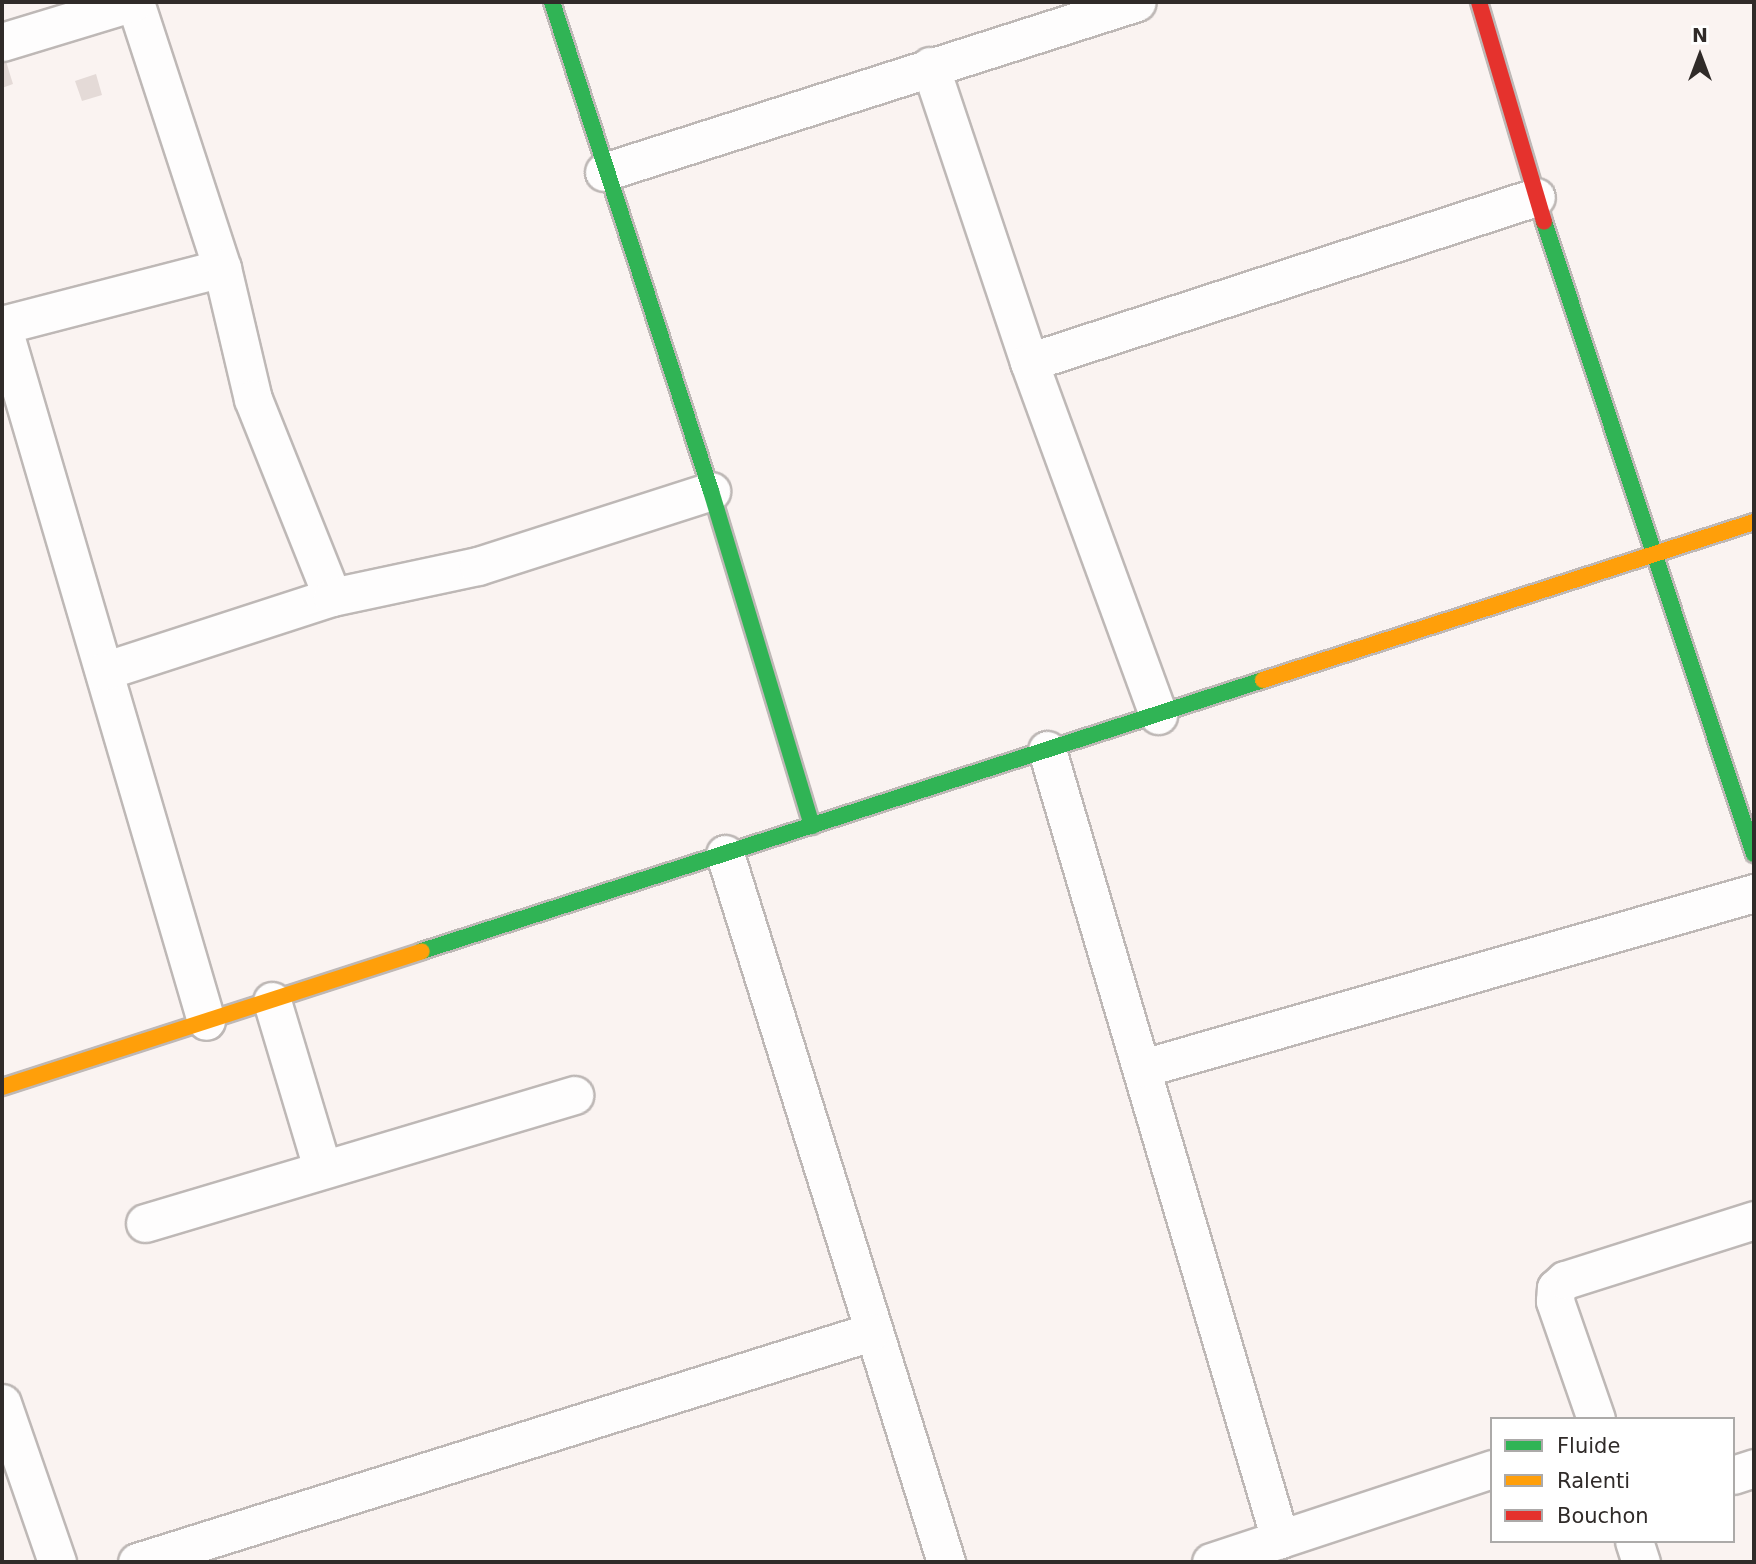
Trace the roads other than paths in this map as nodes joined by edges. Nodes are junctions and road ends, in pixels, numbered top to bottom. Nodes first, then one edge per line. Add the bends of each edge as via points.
1 (134, 2) edge
2 (552, 2) edge
3 (1136, 2) edge
4 (1479, 2) edge
5 (2, 42) edge
6 (930, 66) junction
7 (604, 172) junction
8 (1536, 197) junction
9 (222, 268) junction
10 (2, 325) edge
11 (1029, 362) junction
12 (711, 491) junction
13 (1754, 522) edge
14 (1654, 555) junction
15 (332, 597) junction
16 (104, 671) junction
17 (1158, 715) junction
18 (1047, 750) junction
19 (812, 826) junction
20 (725, 854) junction
21 (1754, 854) edge
22 (1754, 893) edge
23 (272, 1001) junction
24 (206, 1021) junction
25 (1143, 1068) junction
26 (2, 1087) edge
27 (574, 1095) dead end
28 (322, 1168) junction
29 (1754, 1220) edge
30 (145, 1223) dead end
31 (871, 1332) junction
32 (2, 1403) edge
33 (1595, 1417) edge
34 (1754, 1468) edge
35 (1490, 1470) edge
36 (1735, 1474) edge
37 (1280, 1539) junction
38 (1635, 1543) edge
39 (57, 1562) edge
40 (137, 1562) edge
41 (946, 1562) edge
42 (1211, 1562) edge
43 (1641, 1562) edge

1 - 5 street
1 - 9 street
2 - 7 street
3 - 6 street
4 - 8 street
6 - 7 street
6 - 11 street
7 - 12 street
8 - 11 street
8 - 14 street
9 - 10 street
9 - 15 street via 253,399
10 - 16 street
11 - 17 street
12 - 15 street via 478,566
12 - 19 street
13 - 14 street
14 - 17 street
14 - 21 street
15 - 16 street
16 - 24 street
17 - 18 street
18 - 19 street
18 - 25 street
19 - 20 street
20 - 23 street
20 - 31 street
22 - 25 street
23 - 24 street
23 - 28 street
24 - 26 street
25 - 37 street
27 - 28 street
28 - 30 street
29 - 33 street via 1565,1280 1556,1288 1555,1301
31 - 40 street
31 - 41 street
32 - 39 street
34 - 36 street
35 - 37 street
37 - 42 street
38 - 43 street

